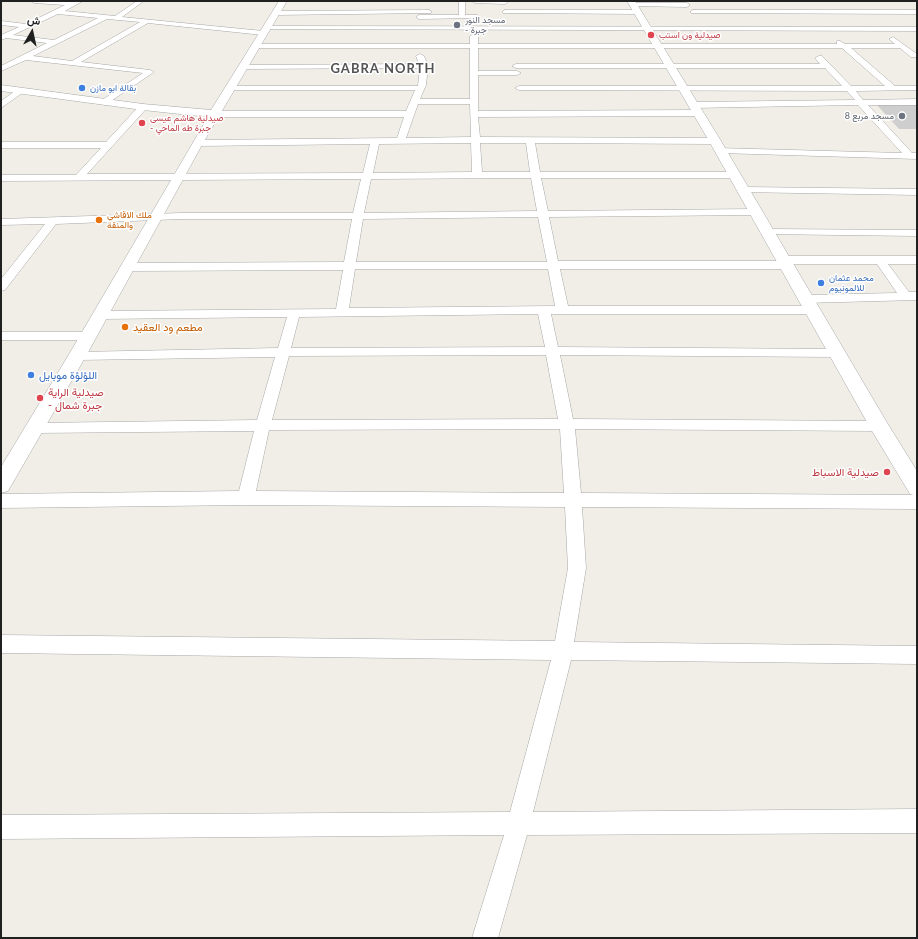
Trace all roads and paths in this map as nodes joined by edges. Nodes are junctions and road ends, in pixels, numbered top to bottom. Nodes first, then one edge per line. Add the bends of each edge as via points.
1 (34, 1) edge
2 (141, 1) edge
3 (429, 1) edge
4 (462, 1) edge
5 (475, 1) edge
6 (505, 2) edge
7 (77, 3) edge
8 (686, 3) edge
9 (812, 5) dead end
10 (886, 5) dead end
11 (634, 6) edge
12 (279, 7) edge
13 (470, 9) junction
14 (58, 12) junction
15 (429, 12) junction
16 (821, 12) junction
17 (896, 12) junction
18 (917, 12) edge
19 (106, 17) junction
20 (419, 17) junction
21 (462, 17) junction
22 (477, 17) junction
23 (116, 18) junction
24 (700, 20) junction
25 (508, 21) junction
26 (146, 22) junction
27 (1, 23) edge
28 (917, 24) edge
29 (28, 26) junction
30 (476, 29) junction
31 (648, 29) junction
32 (824, 29) junction
33 (841, 29) junction
34 (881, 29) junction
35 (917, 29) edge
36 (265, 30) junction
37 (3, 37) edge
38 (418, 37) junction
39 (891, 37) junction
40 (904, 37) dead end
41 (55, 42) junction
42 (255, 46) junction
43 (474, 46) junction
44 (658, 46) junction
45 (807, 46) junction
46 (844, 46) junction
47 (902, 46) junction
48 (24, 57) junction
49 (914, 57) edge
50 (516, 59) junction
51 (73, 63) junction
52 (424, 66) junction
53 (670, 66) junction
54 (827, 66) junction
55 (243, 67) junction
56 (1, 69) edge
57 (475, 73) junction
58 (1, 88) edge
59 (230, 88) junction
60 (421, 88) junction
61 (893, 88) junction
62 (917, 88) edge
63 (683, 89) junction
64 (850, 89) junction
65 (21, 91) junction
66 (414, 101) junction
67 (105, 102) junction
68 (474, 102) junction
69 (917, 102) edge
70 (861, 103) junction
71 (1, 105) edge
72 (143, 106) junction
73 (695, 109) junction
74 (215, 114) junction
75 (409, 114) junction
76 (474, 114) junction
77 (476, 140) junction
78 (530, 140) junction
79 (375, 141) junction
80 (401, 141) junction
81 (197, 143) junction
82 (1, 145) edge
83 (108, 145) junction
84 (717, 146) junction
85 (913, 156) edge
86 (477, 174) junction
87 (535, 174) junction
88 (733, 174) junction
89 (368, 175) junction
90 (179, 176) junction
91 (79, 177) junction
92 (1, 178) edge
93 (742, 190) junction
94 (917, 192) edge
95 (755, 212) junction
96 (543, 214) junction
97 (358, 216) junction
98 (155, 218) junction
99 (53, 221) junction
100 (1, 222) edge
101 (766, 232) junction
102 (917, 233) edge
103 (880, 260) junction
104 (917, 260) edge
105 (784, 263) junction
106 (554, 265) junction
107 (350, 266) junction
108 (128, 267) junction
109 (6, 275) edge
110 (1, 287) edge
111 (911, 296) edge
112 (808, 305) junction
113 (544, 310) junction
114 (562, 310) junction
115 (342, 312) junction
116 (294, 313) junction
117 (100, 316) junction
118 (1, 336) edge
119 (88, 336) junction
120 (551, 351) junction
121 (284, 352) junction
122 (835, 353) junction
123 (77, 356) junction
124 (567, 424) junction
125 (263, 425) junction
126 (878, 426) junction
127 (34, 428) junction
128 (1, 485) edge
129 (917, 488) edge
130 (246, 498) junction
131 (573, 499) junction
132 (1, 501) edge
133 (917, 502) edge
134 (1, 644) edge
135 (563, 651) junction
136 (917, 655) edge
137 (917, 821) edge
138 (519, 823) junction
139 (1, 827) edge
140 (485, 938) edge

1 - 7 street
2 - 23 street
3 - 15 street
4 - 13 street
5 - 6 street
6 - 25 street
7 - 14 street
8 - 11 street
8 - 24 street
9 - 16 street
10 - 17 street
11 - 25 street
11 - 31 street
12 - 15 street
12 - 36 street
13 - 21 street
13 - 22 street
14 - 19 street
14 - 29 street
15 - 20 street
16 - 17 street
16 - 24 street
16 - 33 street
17 - 18 street
17 - 28 street
19 - 23 street
19 - 41 street
20 - 21 street
20 - 38 street
21 - 22 street
22 - 30 street
23 - 26 street
24 - 31 street
24 - 32 street
25 - 30 street
25 - 31 street
26 - 36 street
26 - 51 street
27 - 29 street
29 - 37 street
30 - 38 street
30 - 43 street
31 - 44 street
32 - 33 street
32 - 46 street
33 - 34 street
34 - 35 street
34 - 39 street
36 - 38 street
36 - 42 street
37 - 41 street
38 - 42 street
38 - 43 street
38 - 52 street
39 - 40 street
39 - 47 street
41 - 48 street
42 - 55 street
43 - 50 street
43 - 57 street
44 - 45 street
44 - 50 street
44 - 53 street
45 - 46 street
45 - 54 street
46 - 47 street
46 - 61 street
47 - 49 street
48 - 51 street
48 - 56 street
50 - 53 street
50 - 57 street
50 - 63 street via 519,91
51 - 67 street via 150,72
52 - 55 street
52 - 60 street
53 - 54 street
53 - 63 street
54 - 64 street
55 - 59 street
57 - 68 street
58 - 65 street
59 - 60 street
59 - 74 street
60 - 66 street
61 - 62 street
61 - 64 street
63 - 64 street
63 - 73 street
64 - 70 street
65 - 67 street
65 - 71 street
66 - 68 street
66 - 75 street
67 - 72 street
68 - 76 street
69 - 70 street
70 - 73 street
70 - 85 street
72 - 74 street
72 - 83 street
73 - 76 street
73 - 84 street
74 - 75 street
74 - 81 street
75 - 80 street
76 - 77 street
77 - 78 street
77 - 80 street
77 - 86 street
78 - 84 street
78 - 87 street
79 - 80 street
79 - 81 street
79 - 89 street
81 - 90 street
82 - 83 street
83 - 91 street
84 - 85 street
84 - 88 street
86 - 87 street
86 - 89 street
87 - 88 street
87 - 96 street
88 - 93 street
89 - 90 street
89 - 97 street
90 - 91 street
90 - 98 street
91 - 92 street
93 - 94 street
93 - 95 street
95 - 96 street
95 - 101 street
96 - 97 street
96 - 106 street
97 - 98 street
97 - 107 street
98 - 99 street
98 - 108 street
99 - 100 street
99 - 109 street
101 - 102 street
101 - 105 street
103 - 104 street
103 - 105 street
103 - 111 street
105 - 106 street
105 - 112 street
106 - 107 street
106 - 114 street
107 - 108 street
107 - 115 street
108 - 117 street
109 - 110 street
111 - 112 street
112 - 114 street
112 - 122 street
113 - 114 street
113 - 115 street
113 - 120 street
115 - 116 street
116 - 117 street
116 - 121 street
117 - 119 street
118 - 119 street
119 - 123 street
120 - 121 street
120 - 122 street
120 - 124 street
121 - 123 street
121 - 125 street
122 - 126 street
123 - 127 street
124 - 125 street
124 - 126 street
124 - 131 street
125 - 127 street
125 - 130 street
126 - 129 street
127 - 128 street
130 - 131 street
130 - 132 street
131 - 133 street
131 - 135 street via 577,568
134 - 135 street
135 - 136 street
135 - 138 street
137 - 138 street
138 - 139 street
138 - 140 street

